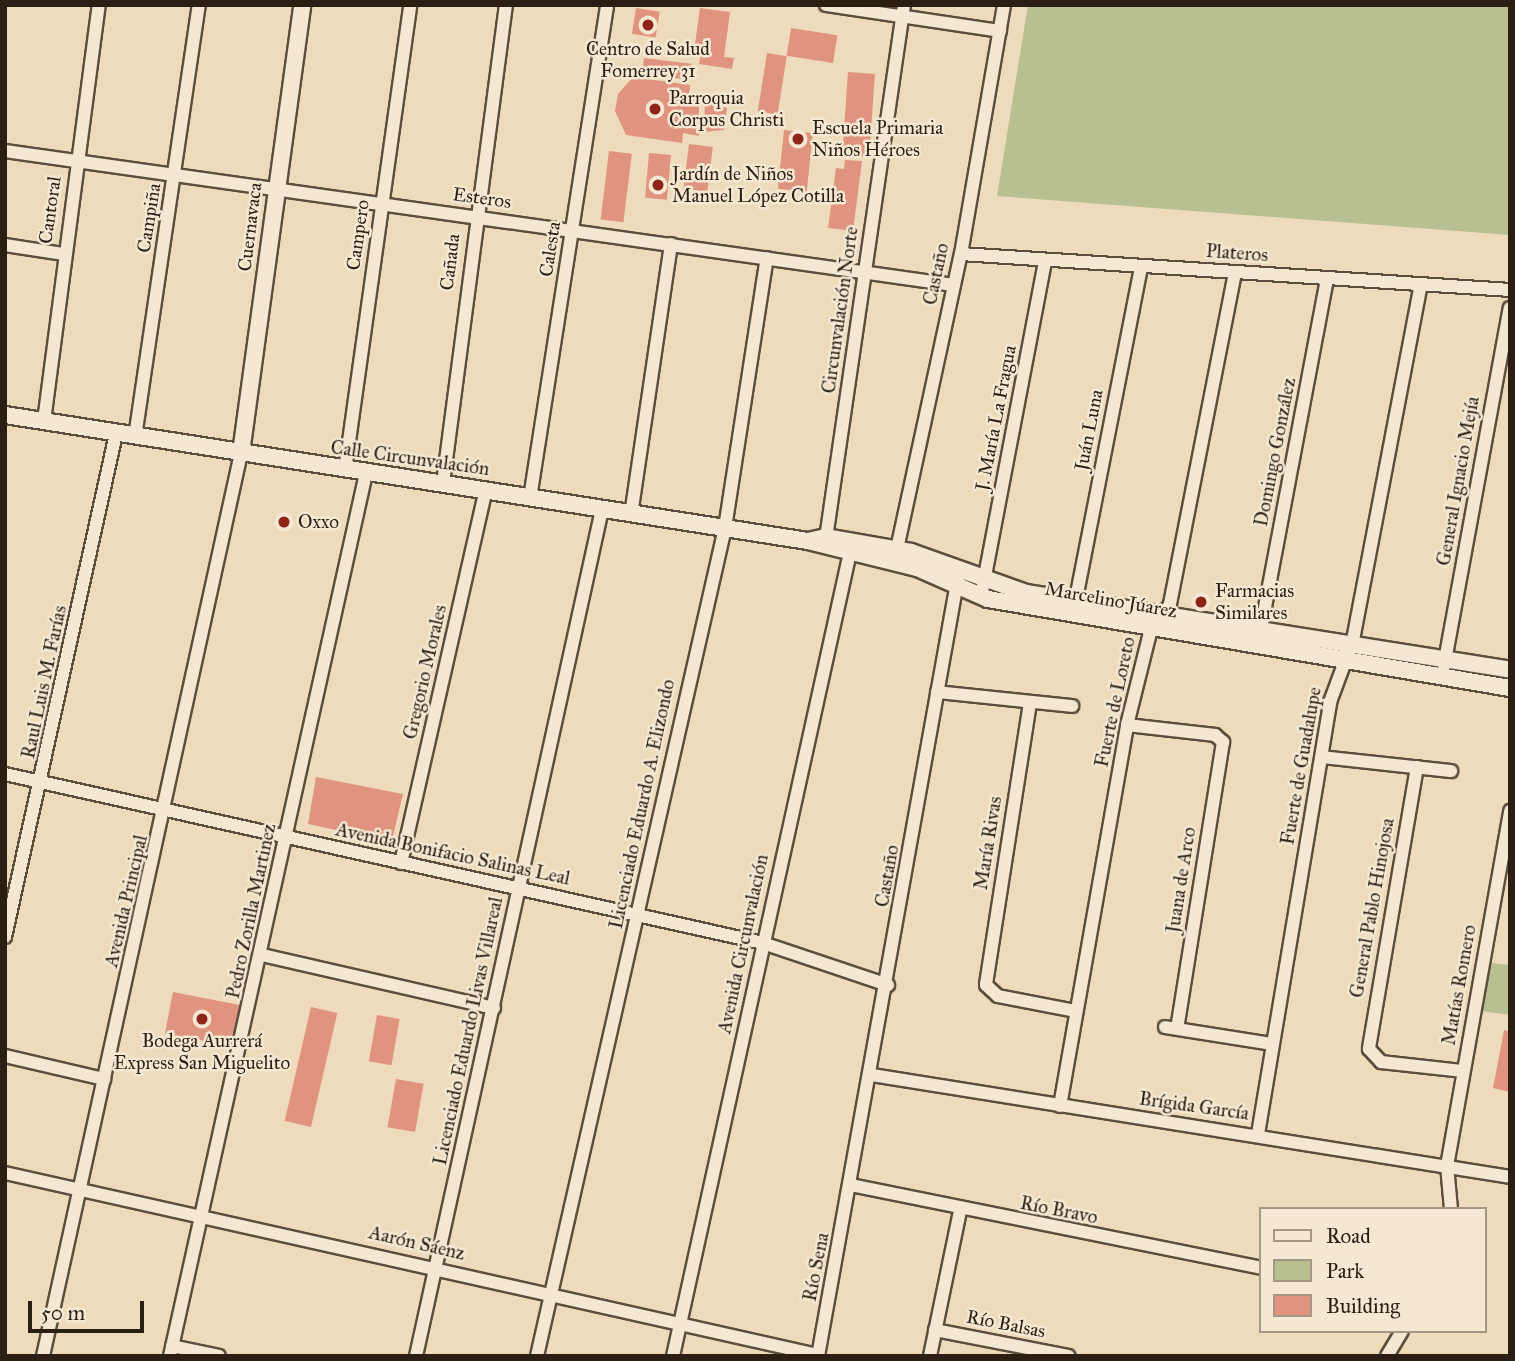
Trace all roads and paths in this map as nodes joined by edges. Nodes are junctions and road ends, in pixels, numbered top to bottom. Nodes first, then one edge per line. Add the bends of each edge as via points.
1 (99, 5) edge
2 (200, 5) edge
3 (302, 5) edge
4 (410, 5) edge
5 (506, 5) edge
6 (607, 5) edge
7 (826, 5) edge
8 (1004, 5) edge
9 (903, 11) edge
10 (1000, 31) junction
11 (5, 151) edge
12 (77, 161) junction
13 (175, 174) junction
14 (276, 189) junction
15 (382, 205) junction
16 (475, 216) junction
17 (572, 230) junction
18 (671, 244) junction
19 (5, 245) edge
20 (64, 254) junction
21 (961, 254) junction
22 (767, 258) junction
23 (1045, 260) junction
24 (1141, 266) junction
25 (865, 272) junction
26 (1235, 273) junction
27 (1327, 279) junction
28 (1421, 284) junction
29 (954, 285) junction
30 (1510, 290) edge
31 (1510, 308) edge
32 (5, 415) edge
33 (44, 421) junction
34 (116, 434) junction
35 (135, 437) junction
36 (241, 453) junction
37 (345, 470) junction
38 (366, 472) junction
39 (443, 483) junction
40 (486, 490) junction
41 (530, 498) junction
42 (601, 509) junction
43 (631, 515) junction
44 (725, 528) junction
45 (825, 543) junction
46 (851, 548) junction
47 (897, 549) junction
48 (958, 580) junction
49 (983, 590) junction
50 (1074, 608) junction
51 (1163, 617) junction
52 (1152, 629) junction
53 (1259, 639) junction
54 (1348, 654) junction
55 (1444, 669) junction
56 (1510, 670) edge
57 (1510, 688) edge
58 (937, 692) junction
59 (1030, 703) junction
60 (1072, 706) dead end
61 (1127, 725) junction
62 (1322, 757) junction
63 (1417, 767) junction
64 (1451, 771) dead end
65 (5, 774) edge
66 (41, 783) junction
67 (166, 810) junction
68 (1510, 811) edge
69 (286, 837) junction
70 (401, 863) junction
71 (519, 888) junction
72 (10, 896) edge
73 (638, 914) junction
74 (5, 937) edge
75 (763, 943) junction
76 (262, 956) junction
77 (888, 985) junction
78 (494, 1008) junction
79 (1076, 1011) junction
80 (1272, 1044) junction
81 (5, 1056) edge
82 (1462, 1071) junction
83 (872, 1075) junction
84 (104, 1079) junction
85 (1060, 1106) junction
86 (1258, 1134) junction
87 (1447, 1166) junction
88 (5, 1173) edge
89 (1510, 1177) edge
90 (851, 1185) junction
91 (79, 1188) junction
92 (1451, 1207) edge
93 (960, 1211) junction
94 (201, 1214) junction
95 (436, 1267) junction
96 (1260, 1268) edge
97 (550, 1296) junction
98 (680, 1327) junction
99 (935, 1330) junction
100 (1401, 1333) edge
101 (171, 1351) edge
102 (818, 1355) edge
103 (43, 1356) edge
104 (219, 1356) edge
105 (416, 1356) edge
106 (537, 1356) edge
107 (673, 1356) edge
108 (930, 1356) edge
109 (1069, 1356) edge
110 (1387, 1356) edge

1 - 12 street, Cantoral
2 - 13 street, Campiña
3 - 14 street, Cuernavaca
4 - 15 street, Campero
5 - 16 street, Cañada
6 - 17 street, Calesta
7 - 9 street
8 - 10 street, Castaño
9 - 10 street
9 - 25 street, Circunvalación Norte
10 - 21 street, Castaño
11 - 12 street, Esteros
12 - 13 street, Esteros
12 - 20 street, Cantoral
13 - 14 street, Esteros
13 - 35 street, Campiña
14 - 15 street, Esteros
14 - 36 street, Cuernavaca
15 - 16 street, Esteros
15 - 37 street, Campero
16 - 17 street, Esteros
16 - 39 street, Cañada
17 - 18 street, Esteros
17 - 41 street, Calesta
18 - 22 street, Esteros
18 - 43 street
19 - 20 street
20 - 33 street, Cantoral
21 - 23 street, Plateros
21 - 29 street, Castaño
22 - 25 street, Esteros
22 - 44 street, Licenciado Eduardo A. Elizondo
23 - 24 street, Plateros
23 - 49 street, J. María La Fragua
24 - 26 street, Plateros
24 - 50 street, Juán Luna
25 - 29 street, Esteros
25 - 45 street, Circunvalación Norte
26 - 27 street, Plateros
26 - 51 street
27 - 28 street, Plateros
27 - 53 street, Domingo González
28 - 30 street, Plateros
28 - 54 street, Fuerte de Guadalupe
29 - 47 street, Castaño
31 - 55 street, General Ignacio Mejía
32 - 33 street, Calle Circunvalación
33 - 34 street, Calle Circunvalación
34 - 35 street, Calle Circunvalación
34 - 66 street, Raul Luis M. Farías
35 - 36 street, Calle Circunvalación
36 - 37 street, Calle Circunvalación
36 - 67 street, Avenida Principal
37 - 38 street, Calle Circunvalación
38 - 39 street, Calle Circunvalación
38 - 69 street, Pedro Zorilla Martinez
39 - 40 street, Calle Circunvalación
40 - 41 street, Calle Circunvalación
40 - 70 street, Gregorio Morales
41 - 42 street, Calle Circunvalación
42 - 43 street, Calle Circunvalación
42 - 71 street, Licenciado Eduardo Livas Villareal
43 - 44 street, Calle Circunvalación
44 - 45 street, Calle Circunvalación
44 - 73 street, Licenciado Eduardo A. Elizondo
45 - 46 street, Calle Circunvalación
46 - 47 street, Calle Circunvalación
46 - 48 street, Calle Circunvalación
46 - 75 street, Avenida Circunvalación
47 - 48 street, Calle Circunvalación
48 - 49 street, Marcelino Júarez
48 - 58 street, Castaño
49 - 50 street, Marcelino Júarez
50 - 51 street, Marcelino Júarez
50 - 52 street, Marcelino Júarez
51 - 52 street, Fuerte de Loreto
51 - 53 street, Marcelino Júarez
52 - 53 street, Marcelino Júarez
52 - 61 street, Fuerte de Loreto
53 - 54 street, Marcelino Júarez
54 - 55 street, Marcelino Júarez
54 - 62 street, Fuerte de Guadalupe via 1334,686
55 - 56 street, Marcelino Júarez
55 - 57 street, Marcelino Júarez
58 - 59 street
58 - 77 street, Castaño
59 - 60 street
59 - 79 street, María Rivas via 986,985 998,996
61 - 79 street, Fuerte de Loreto
61 - 80 street, Juana de Arco via 1215,735 1223,742 1171,1027
62 - 63 street
62 - 80 street, Fuerte de Guadalupe
63 - 64 street
63 - 82 street, General Pablo Hinojosa via 1369,1049 1381,1062
65 - 66 street, Avenida Bonifacio Salinas Leal
66 - 67 street, Avenida Bonifacio Salinas Leal
66 - 72 street, Raul Luis M. Farías
67 - 69 street, Avenida Bonifacio Salinas Leal
67 - 84 street, Avenida Principal
68 - 82 street, Matías Romero
69 - 70 street, Avenida Bonifacio Salinas Leal
69 - 76 street, Pedro Zorilla Martinez
70 - 71 street, Avenida Bonifacio Salinas Leal
71 - 73 street, Avenida Bonifacio Salinas Leal
71 - 78 street, Licenciado Eduardo Livas Villareal
72 - 74 street, Raul Luis M. Farías
73 - 75 street, Avenida Bonifacio Salinas Leal
73 - 97 street, Licenciado Eduardo A. Elizondo
75 - 77 street, Avenida Bonifacio Salinas Leal
75 - 98 street, Avenida Circunvalación
76 - 78 street
76 - 94 street, Pedro Zorilla Martinez
77 - 83 street, Castaño
78 - 95 street, Licenciado Eduardo Livas Villareal
79 - 85 street, Fuerte de Loreto
80 - 86 street, Fuerte de Guadalupe
81 - 84 street
82 - 87 street, Matías Romero
83 - 85 street, Brígida García
83 - 90 street, Castaño
84 - 91 street, Avenida Principal
85 - 86 street, Brígida García
86 - 87 street, Brígida García
87 - 89 street, Brígida García
87 - 92 street, Matías Romero
88 - 91 street, Aarón Sáenz
90 - 93 street, Río Bravo
90 - 102 street, Río Sena
91 - 94 street, Aarón Sáenz
91 - 103 street, Avenida Principal
93 - 96 street, Río Bravo
93 - 99 street
94 - 95 street, Aarón Sáenz
94 - 101 street, Pedro Zorilla Martinez
95 - 97 street, Aarón Sáenz
95 - 105 street, Licenciado Eduardo Livas Villareal
97 - 98 street, Aarón Sáenz
97 - 106 street, Licenciado Eduardo A. Elizondo
98 - 102 street, Aarón Sáenz
98 - 107 street, Avenida Circunvalación
99 - 108 street
99 - 109 street, Río Balsas
100 - 110 street
101 - 104 street

